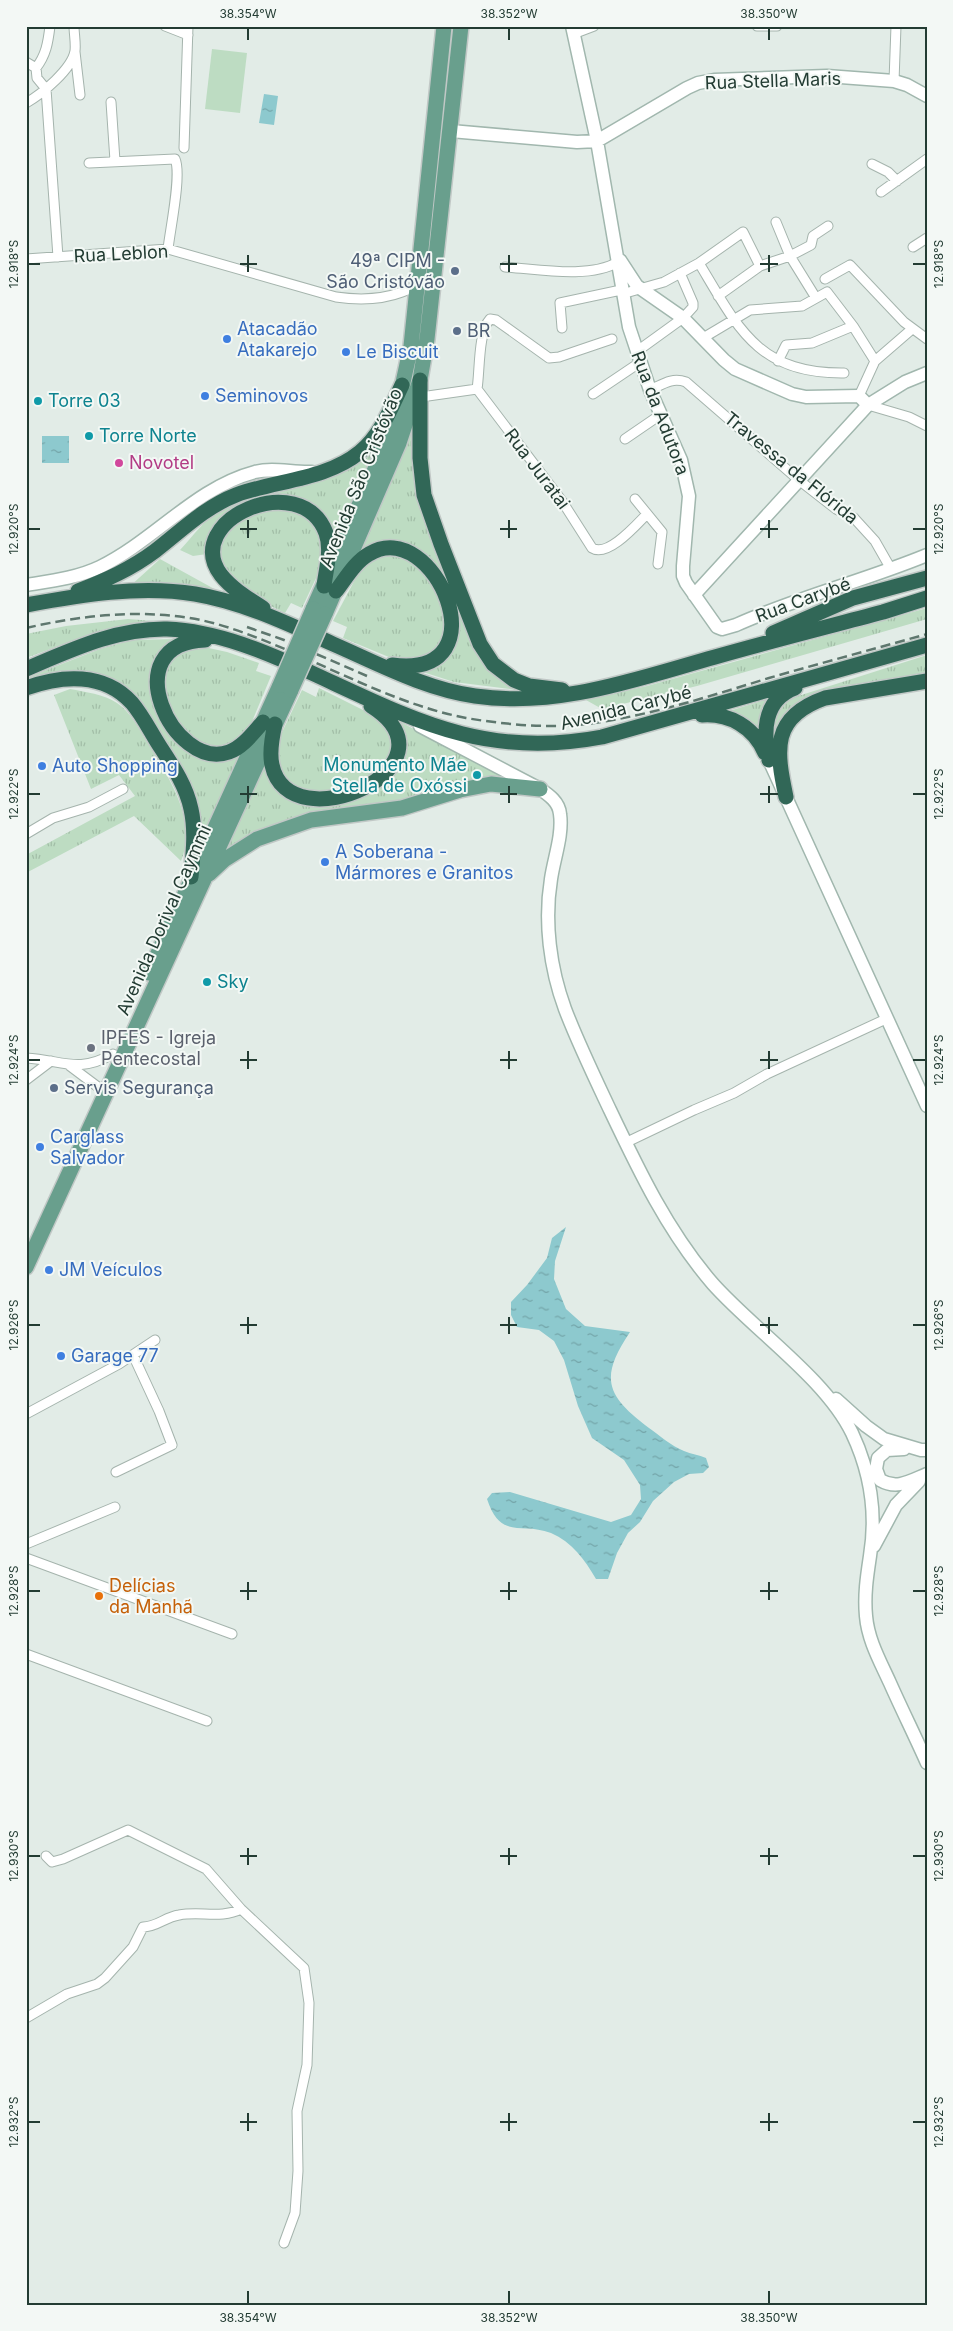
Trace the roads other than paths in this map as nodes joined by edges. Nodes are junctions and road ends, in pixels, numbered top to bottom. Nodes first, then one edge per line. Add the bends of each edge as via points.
1 (50, 26) edge
2 (74, 26) edge
3 (165, 26) edge
4 (444, 26) edge
5 (461, 26) edge
6 (594, 26) edge
7 (757, 26) edge
8 (777, 26) edge
9 (896, 26) edge
10 (572, 30) edge
11 (188, 31) edge
12 (75, 52) junction
13 (26, 62) edge
14 (36, 68) junction
15 (894, 81) junction
16 (46, 88) junction
17 (80, 95) dead end
18 (927, 96) edge
19 (111, 102) dead end
20 (26, 103) edge
21 (451, 131) junction
22 (598, 141) junction
23 (184, 148) dead end
24 (927, 159) edge
25 (115, 161) junction
26 (88, 163) dead end
27 (872, 164) dead end
28 (897, 181) junction
29 (881, 192) dead end
30 (776, 222) dead end
31 (828, 226) dead end
32 (927, 238) edge
33 (914, 248) dead end
34 (168, 249) junction
35 (790, 256) junction
36 (58, 257) junction
37 (26, 259) edge
38 (617, 259) junction
39 (698, 263) junction
40 (760, 266) junction
41 (505, 268) dead end
42 (680, 273) junction
43 (825, 279) dead end
44 (416, 288) junction
45 (640, 289) junction
46 (622, 292) junction
47 (718, 296) junction
48 (816, 298) junction
49 (683, 318) junction
50 (732, 319) junction
51 (854, 326) junction
52 (562, 328) dead end
53 (912, 329) junction
54 (703, 338) junction
55 (612, 339) dead end
56 (927, 339) edge
57 (638, 358) junction
58 (778, 361) junction
59 (875, 361) junction
60 (844, 373) dead end
61 (927, 373) edge
62 (420, 380) junction
63 (402, 385) junction
64 (477, 389) junction
65 (650, 390) junction
66 (593, 394) dead end
67 (421, 397) junction
68 (864, 401) junction
69 (660, 415) junction
70 (927, 426) edge
71 (625, 439) dead end
72 (324, 471) junction
73 (800, 481) junction
74 (635, 499) dead end
75 (647, 514) junction
76 (927, 555) edge
77 (658, 564) dead end
78 (891, 570) junction
79 (927, 578) edge
80 (26, 585) edge
81 (330, 588) junction
82 (694, 595) junction
83 (927, 598) edge
84 (56, 599) junction
85 (26, 605) edge
86 (290, 625) junction
87 (225, 639) junction
88 (927, 645) edge
89 (742, 649) junction
90 (882, 657) junction
91 (376, 663) junction
92 (26, 668) edge
93 (927, 681) edge
94 (338, 685) junction
95 (285, 687) joint
96 (26, 688) edge
97 (594, 691) junction
98 (378, 703) junction
99 (269, 723) junction
100 (651, 724) junction
101 (774, 761) junction
102 (123, 789) dead end
103 (540, 789) junction
104 (786, 797) joint
105 (26, 834) edge
106 (196, 880) junction
107 (886, 1019) junction
108 (113, 1054) junction
109 (26, 1058) edge
110 (51, 1061) junction
111 (68, 1065) junction
112 (26, 1080) edge
113 (98, 1087) junction
114 (927, 1106) edge
115 (626, 1143) junction
116 (26, 1246) edge
117 (26, 1268) edge
118 (154, 1340) dead end
119 (133, 1355) junction
120 (808, 1375) junction
121 (26, 1414) edge
122 (924, 1450) edge
123 (116, 1472) dead end
124 (927, 1474) edge
125 (115, 1507) dead end
126 (26, 1544) edge
127 (871, 1554) junction
128 (26, 1558) edge
129 (232, 1634) dead end
130 (26, 1654) edge
131 (207, 1721) dead end
132 (927, 1763) edge
133 (46, 1856) dead end
134 (241, 1909) junction
135 (26, 2018) edge
136 (284, 2243) dead end

1 - 14 street via 46,51
2 - 12 street
3 - 11 street
4 - 44 main road, Avenida São Cristóvão
5 - 21 main road, Avenida São Cristóvão
6 - 10 street
7 - 8 street
9 - 15 street
10 - 22 main road, Rua da Adutora
11 - 23 street
12 - 16 street via 60,75
12 - 17 street
13 - 14 street
14 - 16 street via 37,78
15 - 18 main road, Rua Stella Maris
15 - 22 main road, Rua Stella Maris via 827,76 706,81 687,88
16 - 20 street
16 - 36 street
19 - 25 street
21 - 22 main road, Rua Stella Maris
21 - 62 main road, Avenida São Cristóvão
22 - 38 main road, Rua da Adutora
24 - 28 street
25 - 26 street
25 - 34 street via 175,159 178,166
27 - 28 street
28 - 29 street
30 - 35 street
31 - 35 street via 813,236 812,244
32 - 33 street
34 - 36 street, Rua Leblon
34 - 44 street, Rua Leblon via 352,300
35 - 40 street
35 - 48 street
36 - 37 street, Rua Leblon
38 - 41 street via 609,267 592,272
38 - 45 main road
38 - 46 main road, Rua da Adutora
39 - 40 street via 742,232
39 - 42 street
39 - 47 street
40 - 47 street
42 - 45 street via 656,286
42 - 49 street via 693,305
43 - 53 street via 850,265
44 - 63 main road, Avenida São Cristóvão
45 - 46 street
45 - 49 main road
46 - 52 street via 560,303
46 - 57 main road, Rua da Adutora
47 - 50 street
48 - 50 street via 794,308 750,310
48 - 51 street via 826,292
49 - 54 main road
49 - 57 street
50 - 54 street
50 - 58 street via 747,338
51 - 58 street via 812,343 786,345
51 - 59 street
53 - 56 street
53 - 59 street
54 - 68 main road via 735,369 792,394
55 - 64 street via 549,358 490,319 485,325
57 - 65 main road, Rua da Adutora
57 - 66 street
58 - 60 street
59 - 68 street
61 - 68 main road
62 - 67 highway
62 - 81 main road, Avenida São Cristóvão via 399,443
63 - 72 highway via 390,412 370,443 348,461
63 - 81 main road, Avenida São Cristóvão via 393,426
64 - 67 street
64 - 75 street, Rua Juratai via 595,550 620,541
65 - 69 main road, Rua da Adutora
65 - 73 street, Travessa da Flórida via 669,380 686,382
67 - 97 highway via 420,474 428,508 485,654 502,673 529,686
68 - 70 street
68 - 73 main road
69 - 71 street
69 - 82 main road, Rua da Adutora via 688,486 683,576
72 - 80 main road via 262,470 227,482 197,499 105,565 75,576
72 - 84 highway via 257,487 222,501 116,577
73 - 78 street, Travessa da Flórida via 854,518 875,541
73 - 82 main road
74 - 75 street
75 - 77 street via 662,532
76 - 78 main road, Rua Carybé
78 - 82 main road, Rua Carybé via 819,592 722,628 717,627
79 - 89 highway via 853,598
81 - 86 highway via 328,542 322,525 309,512 291,503 269,503 246,509 222,526 214,551 221,575 246,597
81 - 91 highway via 379,549 396,547 412,552 428,565 448,608 450,638 443,653 430,663 414,667
81 - 95 main road, Avenida São Cristóvão, bridge
83 - 89 highway, Avenida Carybé
84 - 85 highway
84 - 86 highway via 127,591 173,592 231,603
86 - 91 highway, Avenida Carybé
87 - 92 highway via 166,629 125,633
87 - 94 highway, Avenida Carybé via 286,661
87 - 99 highway via 187,641 168,651 157,679 167,716 190,745 198,751 217,754 237,748
88 - 90 highway, Avenida Carybé
89 - 97 highway, Avenida Carybé
90 - 100 highway, Avenida Carybé
90 - 101 highway via 874,664 786,692 778,699 771,708 765,729
91 - 97 highway, Avenida Carybé via 436,687 476,696 532,699
93 - 101 highway via 812,703 786,726
94 - 98 highway, Avenida Carybé
94 - 99 highway via 384,716 398,738 394,763 373,784 349,794 323,798 290,792 282,785 272,766
95 - 99 main road, Avenida Dorival Caymmi
96 - 106 highway via 64,678 87,679 112,688 131,702 175,769 187,795 194,824
98 - 100 highway, Avenida Carybé via 448,731 508,743 580,741
98 - 103 main road
99 - 106 main road, Avenida Dorival Caymmi
100 - 101 highway via 695,715 720,715 750,731
101 - 104 highway
102 - 105 street via 89,807 53,818
103 - 106 main road via 491,784 402,808 311,820 238,849
103 - 115 main road via 555,802 560,816 549,907 554,976 577,1039
104 - 107 main road
106 - 108 main road, Avenida Dorival Caymmi
106 - 117 main road, Avenida Dorival Caymmi
107 - 114 main road
107 - 115 street
108 - 111 street via 88,1064
108 - 113 main road, Avenida Dorival Caymmi
109 - 110 street
110 - 111 street
110 - 112 street
111 - 113 street
113 - 116 main road, Avenida Dorival Caymmi
115 - 120 main road via 660,1210 693,1260 732,1304
118 - 119 street
119 - 121 street
119 - 123 street via 172,1445
120 - 122 main road via 874,1432 893,1442
120 - 127 main road via 844,1419 860,1454 872,1496
122 - 124 main road via 901,1449 882,1453 876,1463 877,1475 886,1484 899,1486
124 - 127 main road via 896,1505
125 - 126 street
127 - 132 main road via 865,1602 869,1633
128 - 129 street
130 - 131 street
133 - 134 street via 52,1862 63,1859 128,1830 206,1869
134 - 135 street via 212,1915 180,1914 166,1918 156,1926 143,1927 133,1947 105,1978 97,1984 66,1994
134 - 136 street via 304,1968 309,2003 307,2065 297,2111 295,2213

